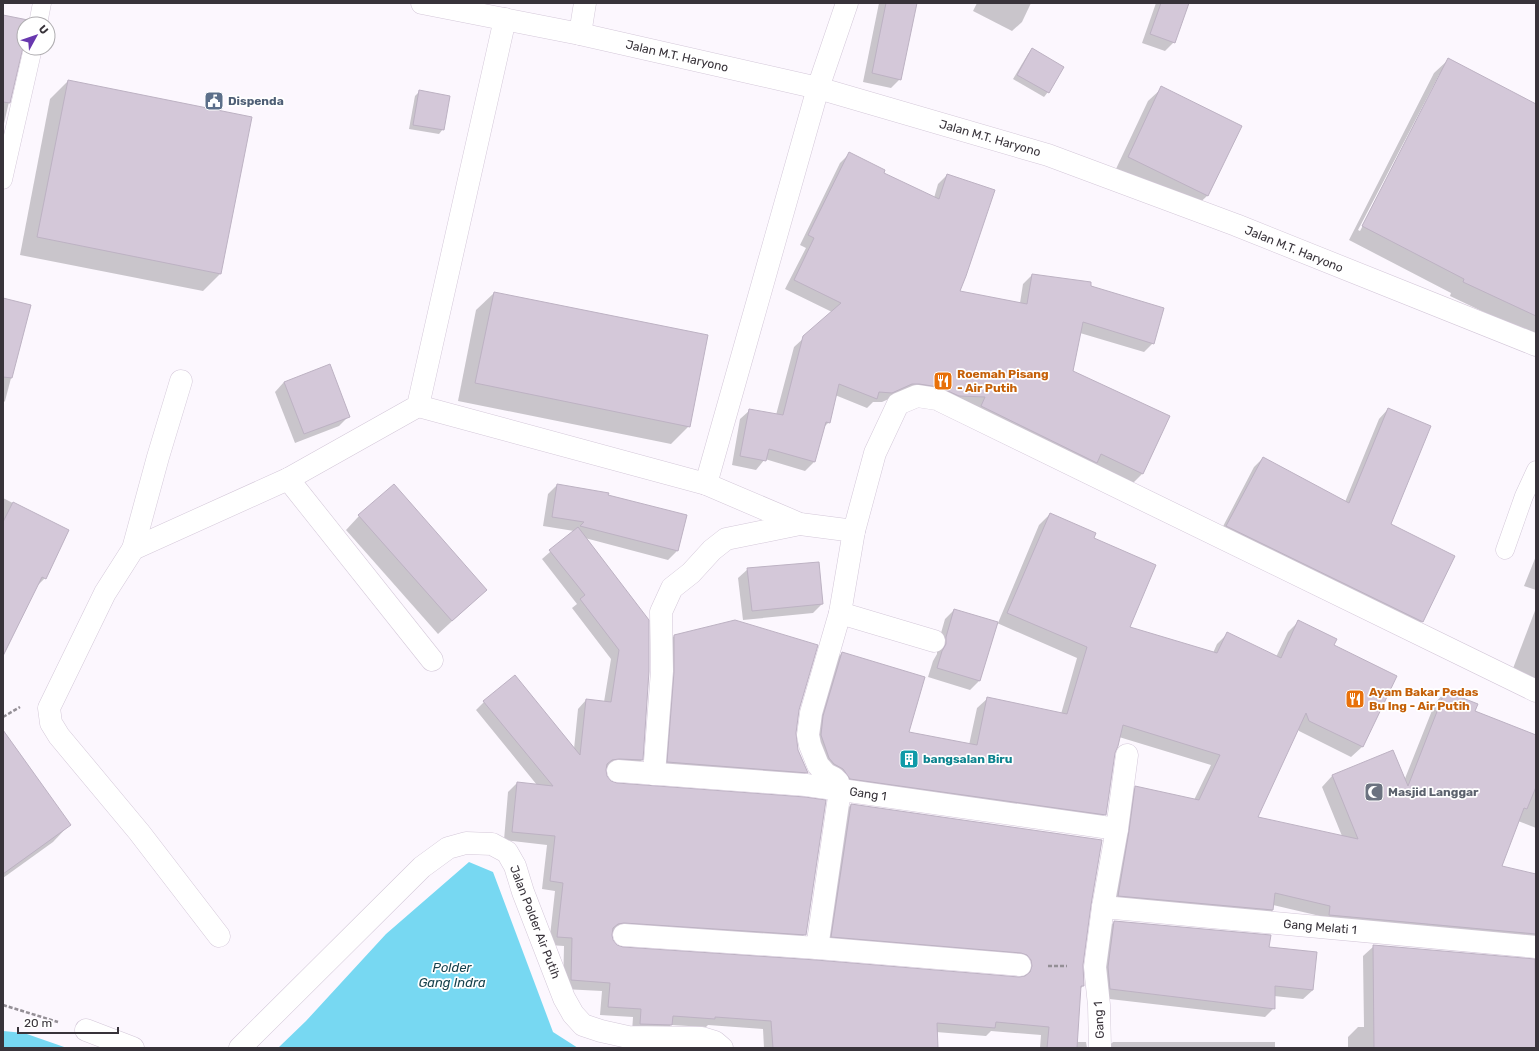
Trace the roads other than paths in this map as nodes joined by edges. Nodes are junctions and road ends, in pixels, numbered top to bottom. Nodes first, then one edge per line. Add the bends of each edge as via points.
1 (42, 3) edge
2 (422, 3) edge
3 (585, 3) edge
4 (847, 3) edge
5 (40, 16) edge
6 (505, 19) junction
7 (580, 34) junction
8 (31, 56) edge
9 (818, 88) junction
10 (3, 180) edge
11 (1536, 345) edge
12 (181, 381) dead end
13 (418, 406) junction
14 (1536, 470) edge
15 (288, 479) junction
16 (706, 484) junction
17 (800, 524) junction
18 (854, 531) junction
19 (133, 549) junction
20 (1505, 550) dead end
21 (840, 613) junction
22 (934, 641) dead end
23 (432, 660) dead end
24 (1536, 691) edge
25 (1127, 755) dead end
26 (618, 771) dead end
27 (654, 774) junction
28 (840, 790) junction
29 (1117, 829) junction
30 (1103, 907) junction
31 (624, 935) dead end
32 (219, 936) dead end
33 (1536, 947) edge
34 (817, 948) junction
35 (1020, 965) road end
36 (86, 1030) road end
37 (133, 1048) edge
38 (240, 1048) edge
39 (722, 1048) edge
40 (1100, 1048) edge

1 - 5 lane
2 - 6 street, Jalan M.T. Haryono
3 - 7 street
4 - 9 street
6 - 7 street, Jalan M.T. Haryono
6 - 13 street
7 - 9 street, Jalan M.T. Haryono
8 - 10 lane
9 - 11 street, Jalan M.T. Haryono via 1048,155 1236,225
9 - 16 street
12 - 19 street
13 - 15 street
13 - 16 street
14 - 20 lane
15 - 19 street
15 - 23 street
16 - 17 street
17 - 18 street
17 - 27 street via 726,539 672,588 661,612 662,671
18 - 21 street
18 - 24 street via 875,453 898,404 917,396 937,399
19 - 32 street via 105,593 57,688 48,708 51,723
21 - 22 street
21 - 28 street via 811,713 808,735 818,765 838,782
25 - 29 street, Gang 1
26 - 27 street, Gang 1
27 - 28 street, Gang 1 via 806,785
28 - 29 street, Gang 1
28 - 34 street
29 - 30 street, Gang 1
30 - 33 street, Gang Melati 1
30 - 40 street, Gang 1 via 1095,967
31 - 34 street
34 - 35 street
36 - 37 street
38 - 39 street, Jalan Polder Air Putih via 422,867 448,848 466,843 492,844 507,852 515,866 564,998 583,1025 628,1037 702,1038 715,1042

